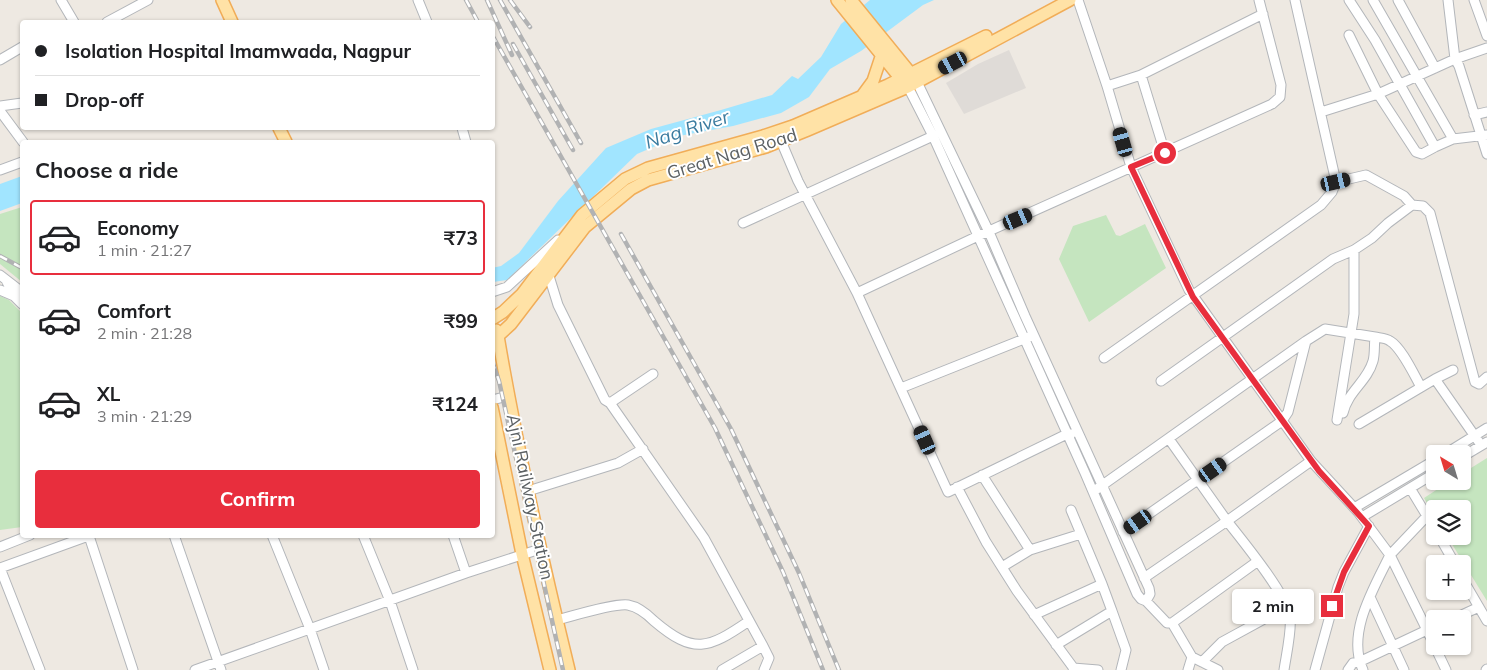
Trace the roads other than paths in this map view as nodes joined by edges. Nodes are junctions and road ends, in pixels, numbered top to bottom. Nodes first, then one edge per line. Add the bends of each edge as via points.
1 (62, 0) edge
2 (148, 0) edge
3 (222, 0) edge
4 (418, 0) edge
5 (837, 0) edge
6 (1053, 0) edge
7 (1070, 0) edge
8 (1078, 0) edge
9 (1259, 0) edge
10 (1295, 0) edge
11 (1349, 0) edge
12 (1372, 0) edge
13 (1398, 0) edge
14 (1448, 0) edge
15 (1474, 0) edge
16 (852, 6) edge
17 (1263, 14) junction
18 (71, 20) edge
19 (111, 20) edge
20 (231, 20) edge
21 (426, 20) edge
22 (1349, 35) dead end
23 (1487, 36) edge
24 (20, 48) edge
25 (882, 48) junction
26 (1487, 48) edge
27 (1455, 59) junction
28 (0, 60) edge
29 (1435, 68) junction
30 (1141, 75) junction
31 (1417, 76) junction
32 (909, 80) junction
33 (1399, 83) junction
34 (1107, 86) junction
35 (1378, 94) junction
36 (860, 97) junction
37 (20, 103) edge
38 (0, 106) edge
39 (0, 111) edge
40 (1321, 112) junction
41 (1487, 112) edge
42 (1474, 115) junction
43 (1484, 135) edge
44 (933, 136) junction
45 (1453, 139) junction
46 (21, 140) edge
47 (780, 141) junction
48 (1435, 147) junction
49 (1165, 153) junction
50 (1487, 154) edge
51 (20, 163) edge
52 (1131, 167) junction
53 (0, 170) edge
54 (1336, 182) junction
55 (806, 195) junction
56 (1412, 204) junction
57 (743, 223) dead end
58 (568, 232) junction
59 (989, 232) junction
60 (978, 236) junction
61 (1354, 250) junction
62 (548, 276) junction
63 (3, 278) edge
64 (0, 290) edge
65 (495, 291) edge
66 (857, 293) junction
67 (18, 294) edge
68 (1193, 297) junction
69 (495, 317) edge
70 (1352, 333) junction
71 (495, 335) edge
72 (1034, 335) junction
73 (1375, 337) junction
74 (1222, 338) junction
75 (1024, 339) junction
76 (1306, 341) junction
77 (1104, 358) dead end
78 (1453, 370) dead end
79 (653, 374) dead end
80 (1487, 377) edge
81 (1436, 378) junction
82 (1252, 379) junction
83 (1161, 381) dead end
84 (1421, 387) junction
85 (901, 388) junction
86 (508, 396) junction
87 (495, 399) edge
88 (610, 403) junction
89 (1282, 421) junction
90 (495, 422) edge
91 (1359, 424) dead end
92 (1487, 428) edge
93 (1067, 434) junction
94 (1078, 434) junction
95 (1475, 436) junction
96 (1169, 438) junction
97 (1484, 444) edge
98 (1460, 445) edge
99 (643, 449) junction
100 (1471, 452) edge
101 (1311, 461) junction
102 (1426, 466) edge
103 (982, 474) junction
104 (1426, 478) edge
105 (1199, 479) junction
106 (1102, 486) junction
107 (957, 487) junction
108 (1410, 488) junction
109 (528, 492) junction
110 (1093, 492) junction
111 (1071, 510) dead end
112 (1358, 512) junction
113 (1426, 514) edge
114 (1426, 517) edge
115 (1227, 521) junction
116 (1369, 526) junction
117 (1123, 532) junction
118 (1080, 534) junction
119 (22, 538) edge
120 (82, 538) edge
121 (91, 538) edge
122 (175, 538) edge
123 (273, 538) edge
124 (364, 538) edge
125 (454, 538) edge
126 (0, 546) edge
127 (540, 549) junction
128 (1030, 550) junction
129 (522, 554) junction
130 (1390, 555) junction
131 (1258, 561) junction
132 (1002, 567) junction
133 (0, 568) edge
134 (466, 573) junction
135 (1144, 578) junction
136 (1102, 584) junction
137 (1471, 593) edge
138 (1370, 597) junction
139 (1146, 600) junction
140 (390, 602) junction
141 (1288, 606) junction
142 (1479, 607) junction
143 (1112, 611) junction
144 (1471, 611) edge
145 (1034, 615) junction
146 (557, 620) junction
147 (1426, 620) edge
148 (1487, 621) edge
149 (749, 622) junction
150 (1172, 623) junction
151 (310, 629) junction
152 (1426, 631) edge
153 (1056, 645) junction
154 (763, 646) junction
155 (1393, 647) junction
156 (1441, 655) edge
157 (1192, 657) junction
158 (1202, 662) junction
159 (220, 666) edge
160 (1361, 666) edge
161 (1074, 669) edge
162 (40, 670) edge
163 (132, 670) edge
164 (195, 670) edge
165 (324, 670) edge
166 (413, 670) edge
167 (550, 670) edge
168 (568, 670) edge
169 (722, 670) edge
170 (764, 670) edge
171 (1098, 670) edge
172 (1121, 670) edge
173 (1188, 670) edge
174 (1218, 670) edge
175 (1284, 670) edge
176 (1315, 670) edge
177 (1348, 670) edge
178 (1404, 670) edge
179 (1446, 670) edge

1 - 18 street
2 - 19 street
3 - 20 main road
4 - 21 street
5 - 16 main road
6 - 32 main road, Great Nag Road
7 - 32 main road, Great Nag Road
8 - 34 street
9 - 17 street
10 - 40 street
11 - 33 street
12 - 31 street
13 - 29 street
14 - 27 street
15 - 23 street
16 - 25 main road
17 - 30 street
17 - 49 street via 1281,85 1280,97 1272,104
22 - 35 street
24 - 28 street
25 - 32 main road
25 - 36 main road via 873,81
26 - 27 street
27 - 29 street
27 - 42 street
29 - 31 street
30 - 34 street
30 - 49 street
31 - 33 street
31 - 45 street
32 - 36 main road, Great Nag Road
32 - 44 street
32 - 47 main road, Great Nag Road
32 - 59 street
33 - 35 street
33 - 48 street
34 - 52 street
35 - 40 street
35 - 48 street via 1416,152 1422,154
36 - 58 main road, Great Nag Road via 793,126 648,168 625,179 582,214
37 - 38 street
39 - 46 street
40 - 54 street
41 - 42 street
42 - 43 street
43 - 45 street
43 - 50 street
44 - 55 street
44 - 60 street
45 - 48 street
47 - 55 street
47 - 62 main road, Great Nag Road via 648,180 631,189 585,227
49 - 52 street
51 - 53 street
52 - 59 street
52 - 68 street
54 - 56 street via 1366,175 1404,196
54 - 68 street via 1321,205
55 - 57 street
55 - 66 street
56 - 61 street
56 - 80 street via 1423,206 1430,213 1475,382 1479,384
58 - 65 street via 507,287
58 - 69 main road, Great Nag Road via 522,294
59 - 60 street
59 - 72 street
60 - 66 street
60 - 75 street
61 - 70 street
61 - 74 street via 1333,259
62 - 71 main road, Great Nag Road via 511,324
62 - 88 street via 558,305 605,400
63 - 67 street
64 - 67 street
66 - 85 street
68 - 74 street
68 - 77 street
70 - 73 street
70 - 73 street via 1340,417 1348,397 1364,379 1373,361
70 - 76 street via 1325,329
71 - 86 main road, Ajni Railway Station
72 - 75 street
72 - 94 street
73 - 84 street via 1394,344
74 - 82 street
74 - 83 street
75 - 85 street
75 - 93 street
76 - 82 street
76 - 89 street via 1288,412
78 - 81 street
79 - 88 street
81 - 84 street
81 - 95 street
82 - 89 street
82 - 96 street
84 - 91 street
85 - 107 street via 948,492
86 - 87 street
86 - 109 main road, Ajni Railway Station
88 - 99 street
89 - 101 street
89 - 105 street
90 - 129 main road
92 - 95 street
93 - 94 street
93 - 103 street
93 - 110 street
94 - 106 street
95 - 97 street
95 - 98 street
96 - 105 street
96 - 106 street
97 - 100 street
99 - 109 street via 618,462
99 - 149 street via 704,538
101 - 112 street
101 - 115 street
102 - 112 street
103 - 107 street
103 - 128 street
104 - 108 street
105 - 115 street
105 - 117 street
106 - 110 street
106 - 117 street
107 - 132 street
108 - 112 street
108 - 113 street
109 - 127 main road, Ajni Railway Station
110 - 139 street via 1137,594
111 - 118 street
112 - 116 street
114 - 130 street
115 - 131 street
115 - 135 street
116 - 130 street
116 - 176 street via 1338,587
117 - 135 street
118 - 128 street
118 - 136 street
119 - 126 street
120 - 133 street
121 - 163 street
122 - 159 street
123 - 151 street
124 - 140 street
125 - 134 street
127 - 129 street
127 - 146 main road, Ajni Railway Station
128 - 132 street
129 - 134 street
129 - 167 main road
130 - 138 street
130 - 147 street
131 - 141 street
131 - 150 street
132 - 145 street
133 - 162 street
134 - 140 street
135 - 139 street via 1150,594
136 - 143 street
136 - 145 street
137 - 142 street
138 - 155 street
138 - 160 street via 1358,632
139 - 150 street via 1161,618
140 - 151 street
140 - 166 street
141 - 158 street via 1222,642
141 - 175 street via 1291,618
142 - 144 street
142 - 148 street
143 - 153 street
143 - 172 street via 1126,650
145 - 153 street
146 - 149 street via 630,605 670,634 701,646 714,643
146 - 168 main road, Ajni Railway Station
149 - 154 street
150 - 157 street
151 - 159 street
151 - 165 street
152 - 155 street
153 - 161 street
154 - 169 street
154 - 170 street via 769,658
155 - 160 street
155 - 178 street
156 - 179 street
157 - 158 street
157 - 173 street
158 - 174 street
159 - 164 street
160 - 177 street via 1353,663
161 - 171 street

